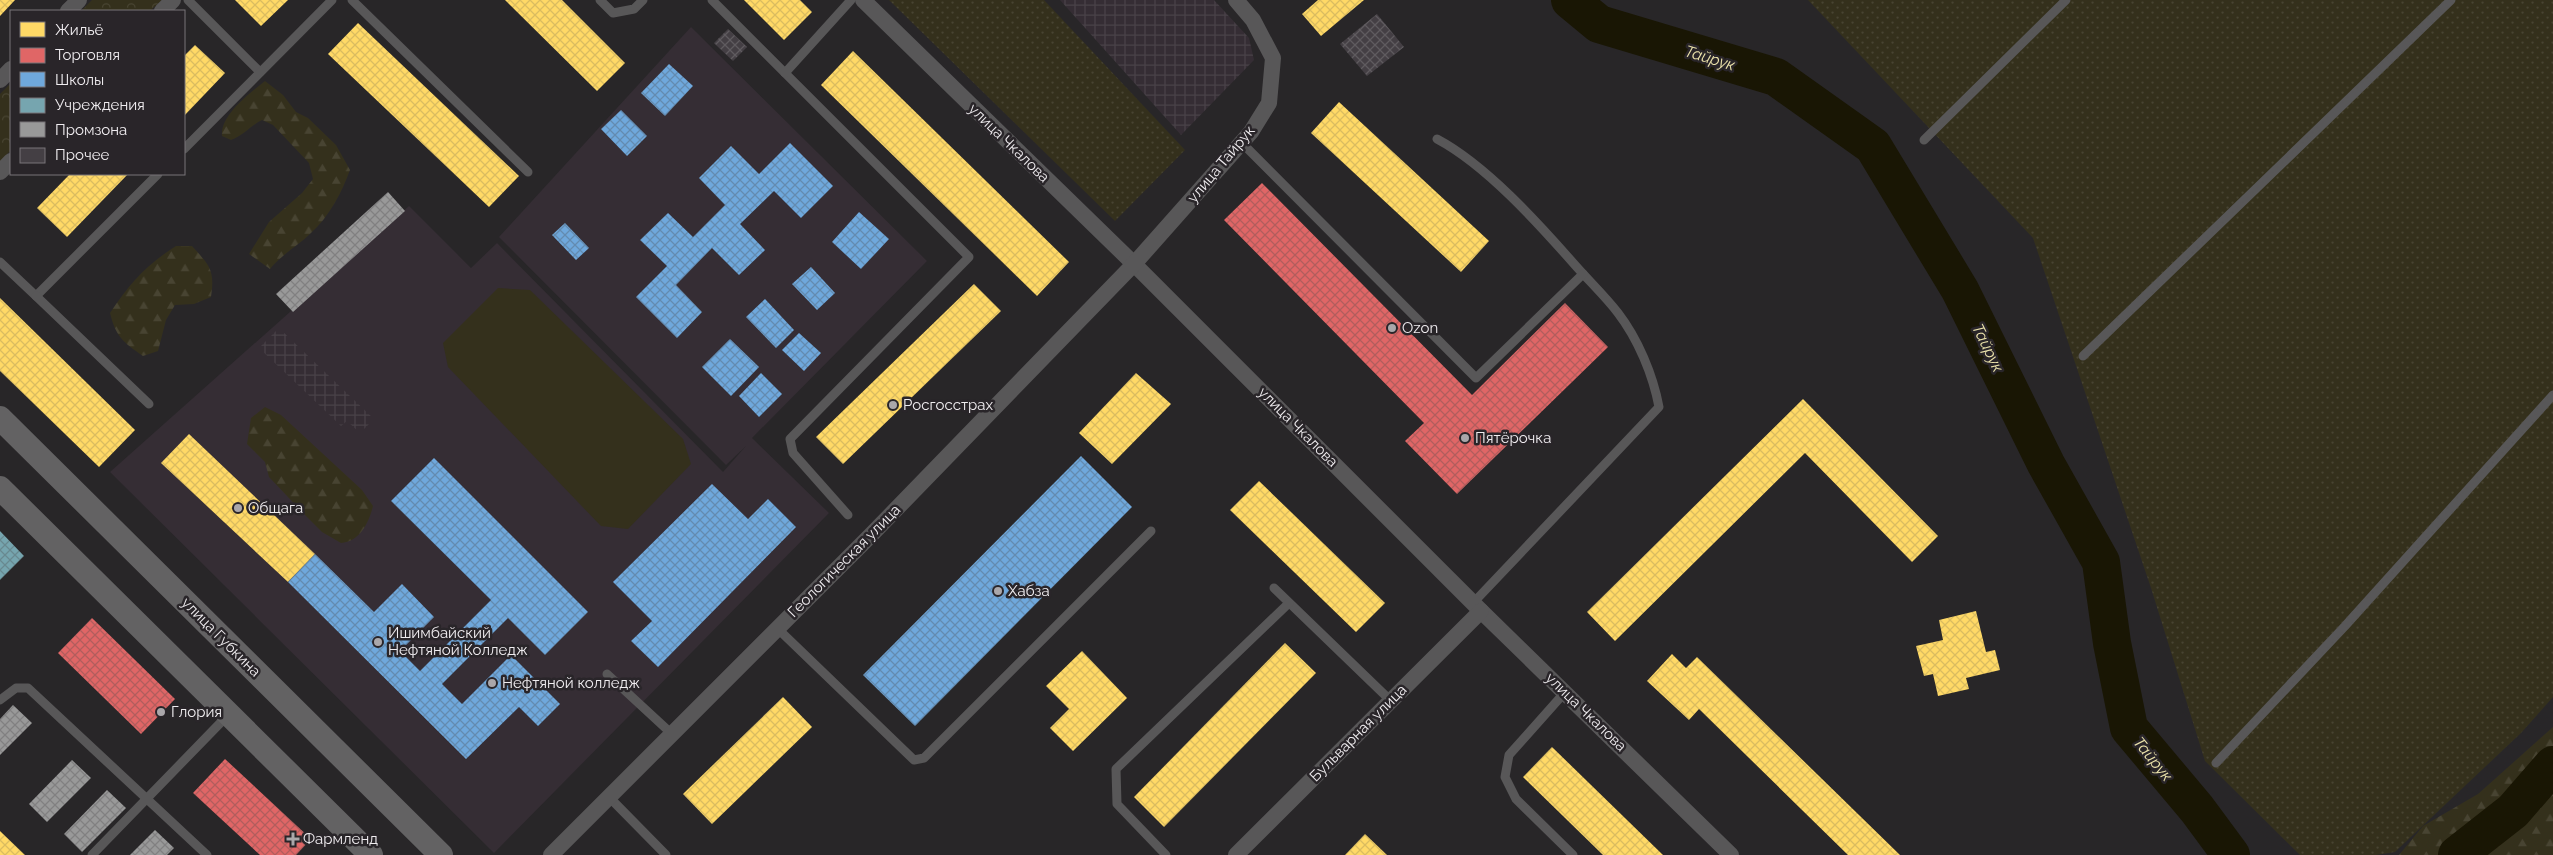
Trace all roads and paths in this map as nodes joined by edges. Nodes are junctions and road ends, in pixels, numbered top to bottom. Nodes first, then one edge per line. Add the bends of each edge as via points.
1 (79, 0) edge
2 (173, 0) edge
3 (188, 0) edge
4 (332, 0) edge
5 (352, 0) edge
6 (600, 0) edge
7 (643, 0) edge
8 (712, 0) edge
9 (851, 0) edge
10 (863, 0) edge
11 (1236, 0) edge
12 (2066, 0) edge
13 (2451, 0) edge
14 (69, 10) edge
15 (163, 10) edge
16 (10, 70) edge
17 (260, 72) junction
18 (785, 73) junction
19 (0, 80) edge
20 (1438, 139) dead end
21 (1924, 140) dead end
22 (1242, 144) junction
23 (185, 147) edge
24 (10, 162) edge
25 (0, 172) edge
26 (528, 172) dead end
27 (157, 175) edge
28 (0, 262) edge
29 (1134, 264) junction
30 (1583, 274) junction
31 (36, 296) junction
32 (2083, 356) dead end
33 (2553, 395) edge
34 (149, 404) dead end
35 (4, 430) edge
36 (0, 488) edge
37 (848, 515) dead end
38 (1150, 531) dead end
39 (1274, 588) dead end
40 (1289, 603) junction
41 (1477, 606) junction
42 (778, 629) junction
43 (607, 674) dead end
44 (1566, 691) junction
45 (0, 700) edge
46 (1390, 700) junction
47 (229, 713) junction
48 (672, 734) junction
49 (2216, 763) dead end
50 (609, 797) junction
51 (148, 798) junction
52 (92, 855) edge
53 (207, 855) edge
54 (371, 855) edge
55 (441, 855) edge
56 (552, 855) edge
57 (666, 855) edge
58 (1166, 855) edge
59 (1236, 855) edge
60 (1573, 855) edge
61 (1731, 855) edge

1 - 14 street
2 - 15 street
3 - 17 lane
4 - 17 lane
5 - 26 lane
6 - 7 lane via 613,13 634,9
8 - 18 lane
9 - 18 lane
10 - 29 street, улица Чкалова
11 - 22 street, улица Тайрук via 1253,20 1273,58 1269,103
12 - 21 lane
13 - 32 lane
16 - 19 street
17 - 23 lane
18 - 37 lane via 969,257 790,439 793,453
20 - 30 lane via 1460,151 1540,226
22 - 29 street, улица Тайрук
22 - 30 lane via 1476,378
24 - 25 street
27 - 31 lane
28 - 31 lane
29 - 41 street, улица Чкалова
29 - 42 street, Геологическая улица
30 - 41 lane via 1619,314 1647,364 1658,407
31 - 34 lane
33 - 49 lane via 2345,626
35 - 55 main road, улица Губкина
36 - 47 main road
38 - 42 lane via 924,758 914,760
39 - 40 lane
40 - 46 lane
40 - 58 lane via 1116,769 1117,804
41 - 44 street, улица Чкалова
41 - 46 street, Бульварная улица
42 - 48 street, Геологическая улица
43 - 48 lane
44 - 60 lane via 1509,755 1505,777 1516,799
44 - 61 street, улица Чкалова
45 - 51 lane via 16,688 28,688
46 - 59 street, Бульварная улица
47 - 51 lane
47 - 54 main road
48 - 50 street, Геологическая улица
50 - 56 street, Геологическая улица
50 - 57 lane
51 - 52 lane
51 - 53 lane

